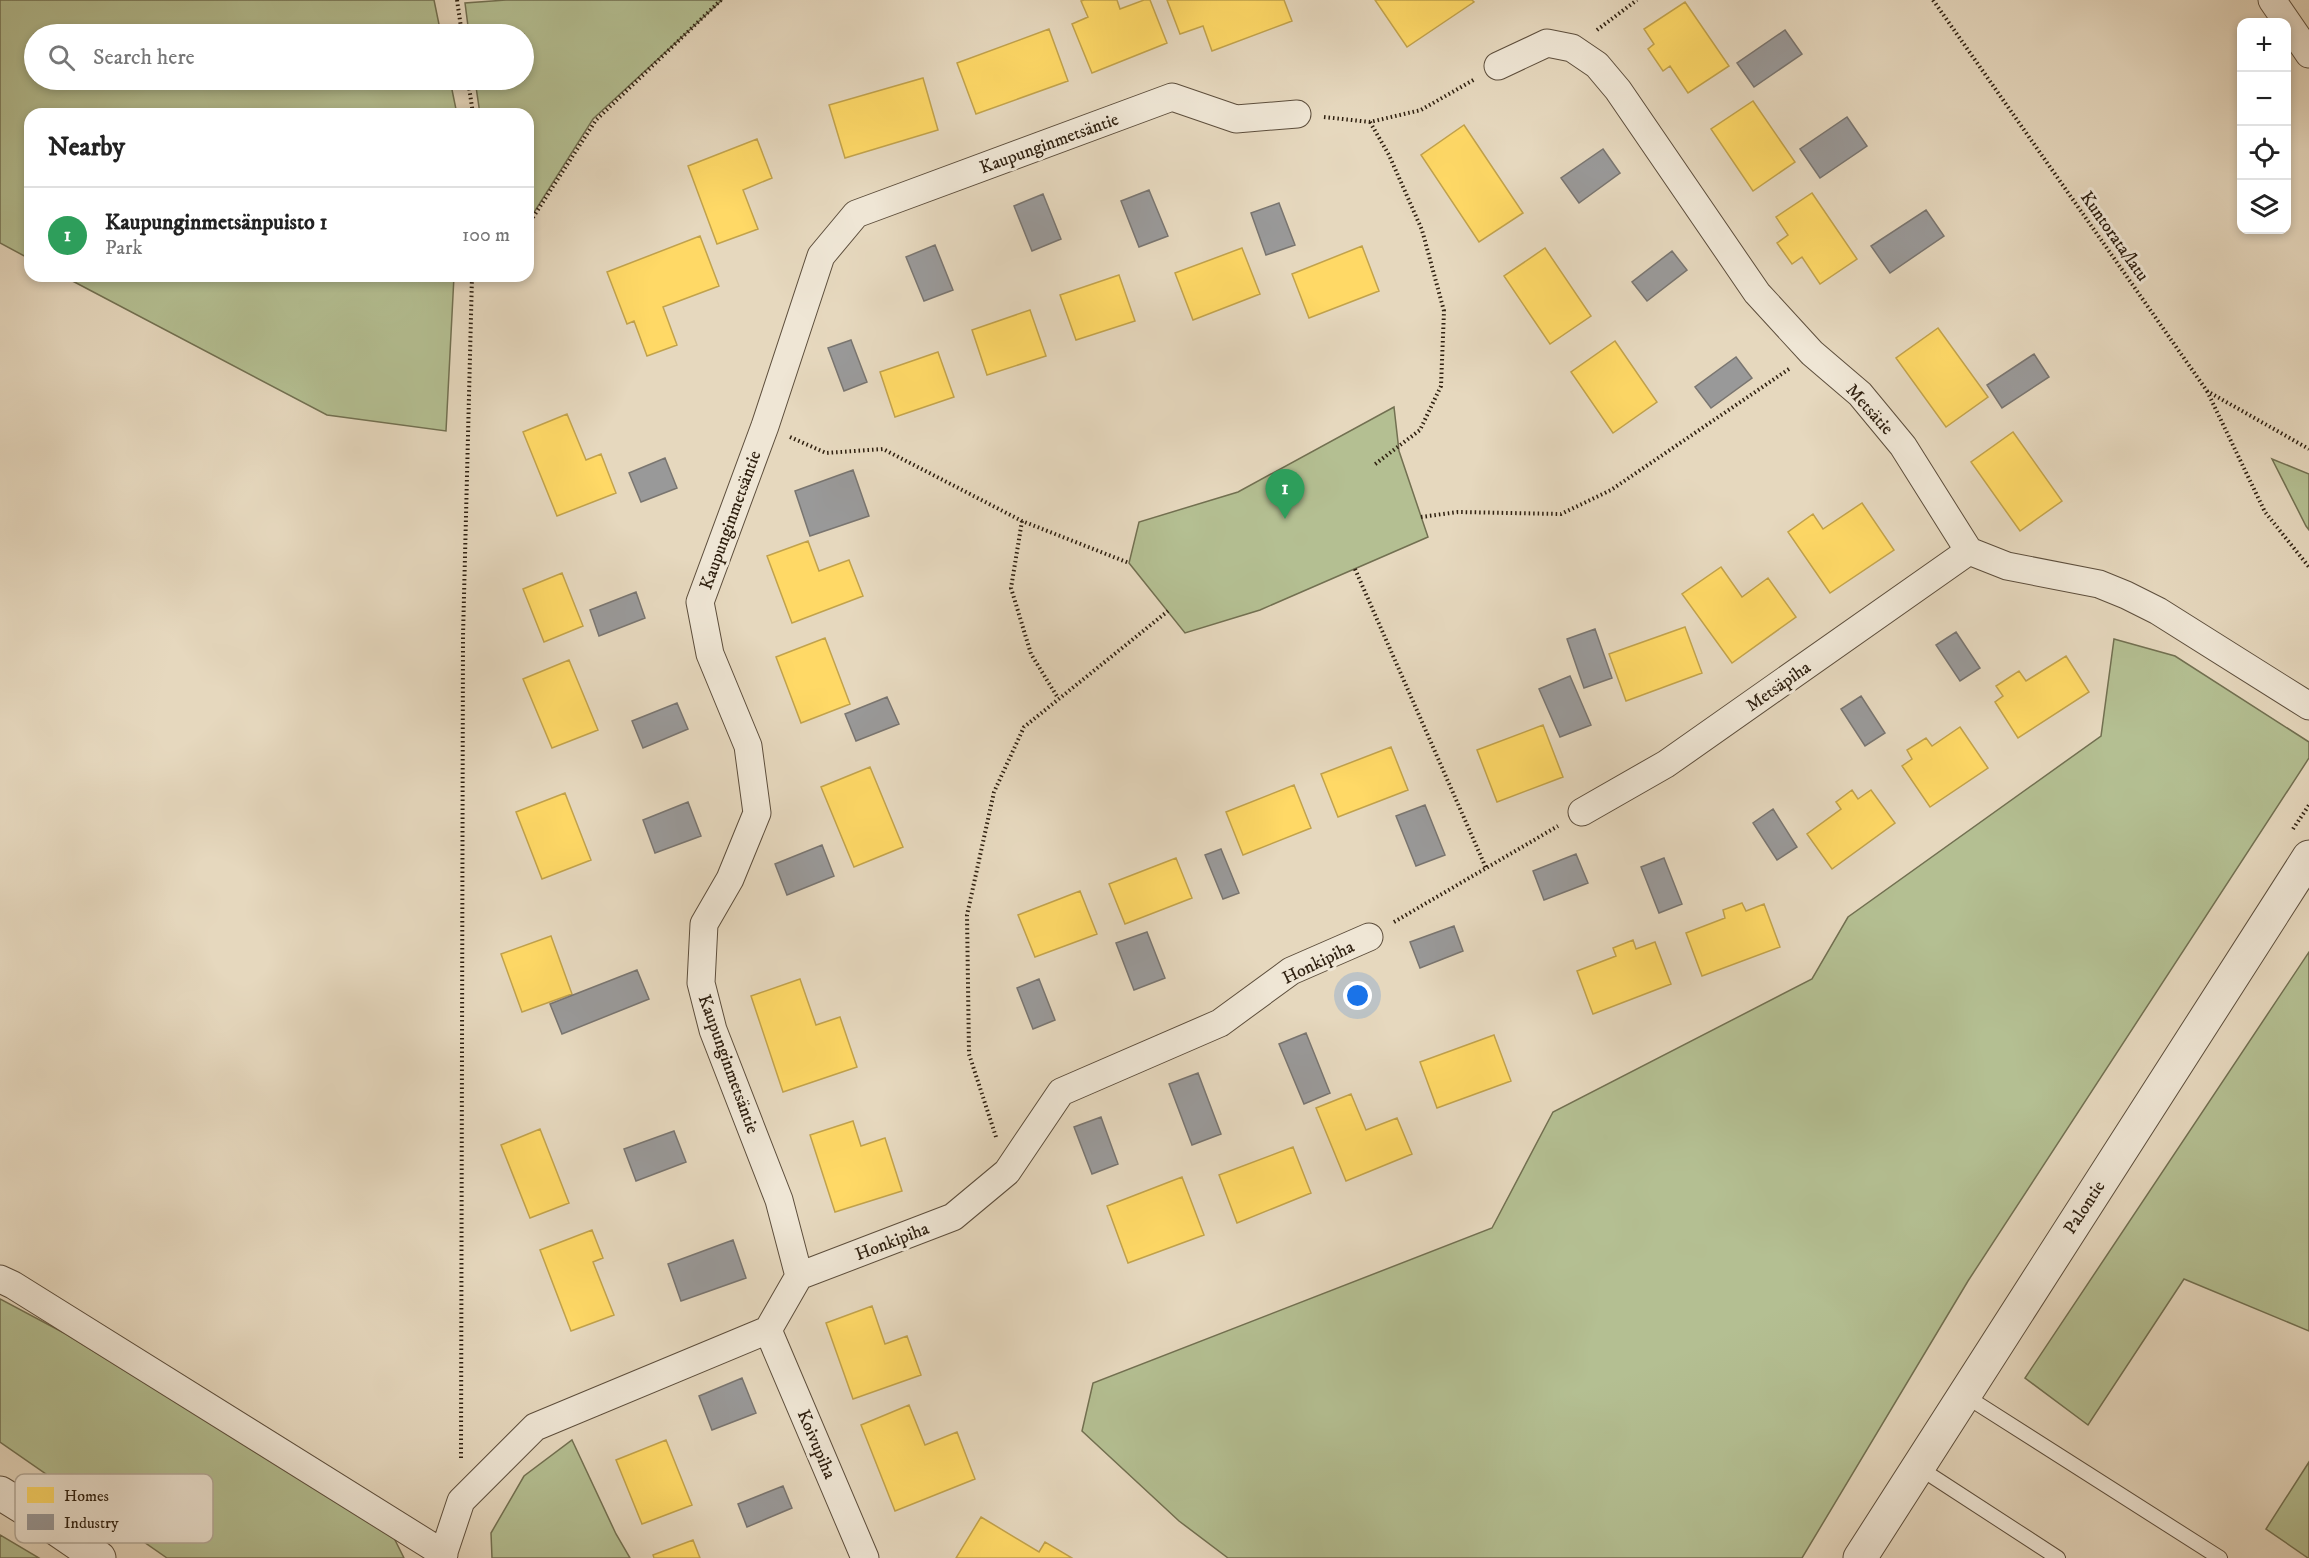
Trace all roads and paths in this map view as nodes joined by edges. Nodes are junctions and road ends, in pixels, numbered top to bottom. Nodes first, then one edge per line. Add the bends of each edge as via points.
1 (457, 0) edge
2 (721, 0) edge
3 (1637, 0) edge
4 (1933, 0) edge
5 (2272, 0) edge
6 (461, 24) edge
7 (1572, 48) junction
8 (2309, 54) edge
9 (1498, 66) joint
10 (469, 90) edge
11 (472, 108) edge
12 (1297, 114) joint
13 (1370, 122) junction
14 (534, 216) edge
15 (472, 282) edge
16 (1812, 353) junction
17 (2207, 391) junction
18 (765, 426) junction
19 (2309, 449) edge
20 (1374, 465) dead end
21 (1421, 516) dead end
22 (1022, 521) junction
23 (1969, 551) junction
24 (1129, 563) dead end
25 (2309, 567) edge
26 (1355, 569) dead end
27 (1168, 611) dead end
28 (1058, 698) junction
29 (2309, 706) edge
30 (1582, 812) joint
31 (2309, 857) edge
32 (1486, 868) junction
33 (1369, 937) joint
34 (1007, 1172) junction
35 (799, 1276) junction
36 (0, 1279) edge
37 (768, 1330) junction
38 (1964, 1395) junction
39 (1918, 1467) junction
40 (0, 1493) edge
41 (461, 1501) junction
42 (15, 1502) edge
43 (77, 1543) edge
44 (443, 1556) edge
45 (99, 1558) edge
46 (865, 1558) edge
47 (1860, 1558) edge
48 (2058, 1558) edge
49 (2220, 1558) edge

1 - 6 path
2 - 14 path via 596,120
3 - 7 path
4 - 17 path, Kuntorata/latu
5 - 8 street
7 - 9 street, Metsätie via 1547,43
7 - 16 street, Metsätie via 1597,65 1618,90 1757,293
9 - 13 path via 1421,110
10 - 11 path
12 - 13 path
12 - 18 street, Kaupunginmetsäntie via 1236,118 1172,97 856,214 821,256
13 - 20 path via 1422,230 1444,311 1441,386 1437,395 1420,430
15 - 41 path via 463,636
16 - 21 path via 1611,490 1561,514 1458,512
16 - 23 street, Metsätie via 1860,394 1903,446
17 - 19 path, Kuntorata/latu
17 - 25 path via 2265,512
18 - 22 path via 826,453 883,449
18 - 35 street, Kaupunginmetsäntie via 700,602 710,654 748,746 757,813 730,879 704,924 700,983 713,1030 779,1200
22 - 24 path
22 - 28 path via 1011,588 1031,654
23 - 29 street via 2007,566 2099,584 2126,595
23 - 30 street, Metsäpiha via 1666,764
26 - 32 path
27 - 28 path
28 - 34 path via 1024,727 994,792 967,915 969,1054
30 - 32 path
31 - 38 street, Palontie
32 - 33 path
33 - 34 street, Honkipiha via 1291,971 1220,1023 1060,1092
34 - 35 street, Honkipiha via 953,1217
35 - 37 street
36 - 44 street
37 - 41 street via 535,1426
37 - 46 street, Koivupiha
38 - 39 street, Palontie
38 - 49 lane
39 - 47 street, Palontie
39 - 48 lane
40 - 42 street
41 - 44 street
43 - 45 street

